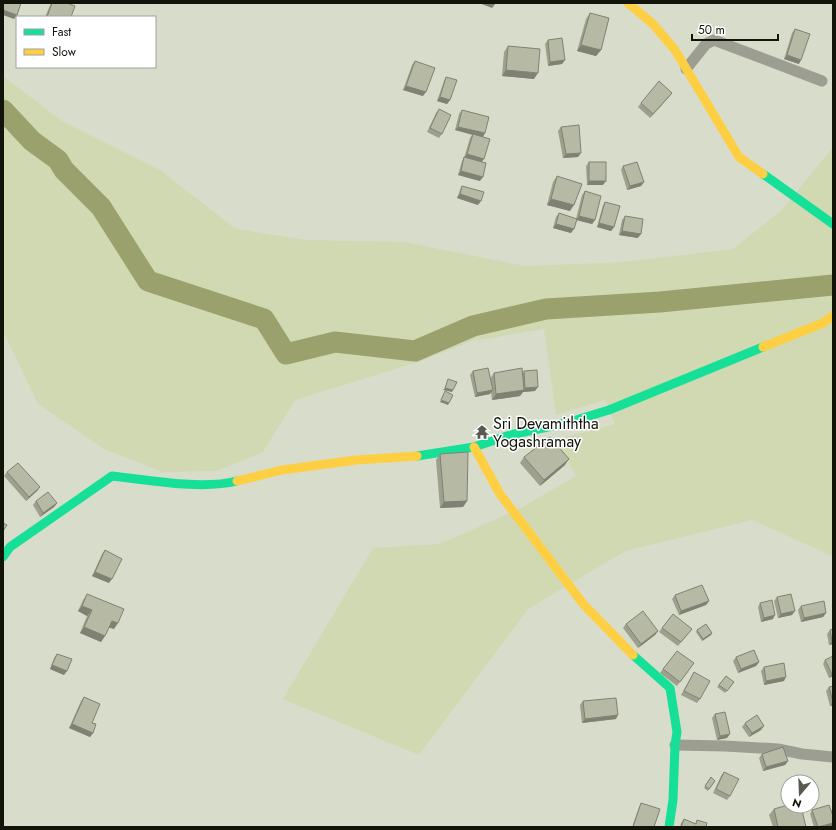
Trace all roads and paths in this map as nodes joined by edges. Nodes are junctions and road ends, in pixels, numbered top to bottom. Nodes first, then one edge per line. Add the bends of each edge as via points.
1 (628, 3) edge
2 (686, 69) junction
3 (822, 81) dead end
4 (833, 224) edge
5 (833, 316) edge
6 (474, 447) junction
7 (3, 557) edge
8 (675, 745) junction
9 (833, 757) edge
10 (669, 827) edge

1 - 2 street via 653,24 675,50
2 - 3 street via 706,44 714,40
2 - 4 street via 739,157
5 - 6 street via 823,323 609,410 566,423 510,435
6 - 7 street via 413,457 356,460 282,470 226,484 187,484 112,476 10,547
6 - 8 street via 500,494 584,605 625,648 670,688 677,732
8 - 9 street via 778,749
8 - 10 street via 673,800

